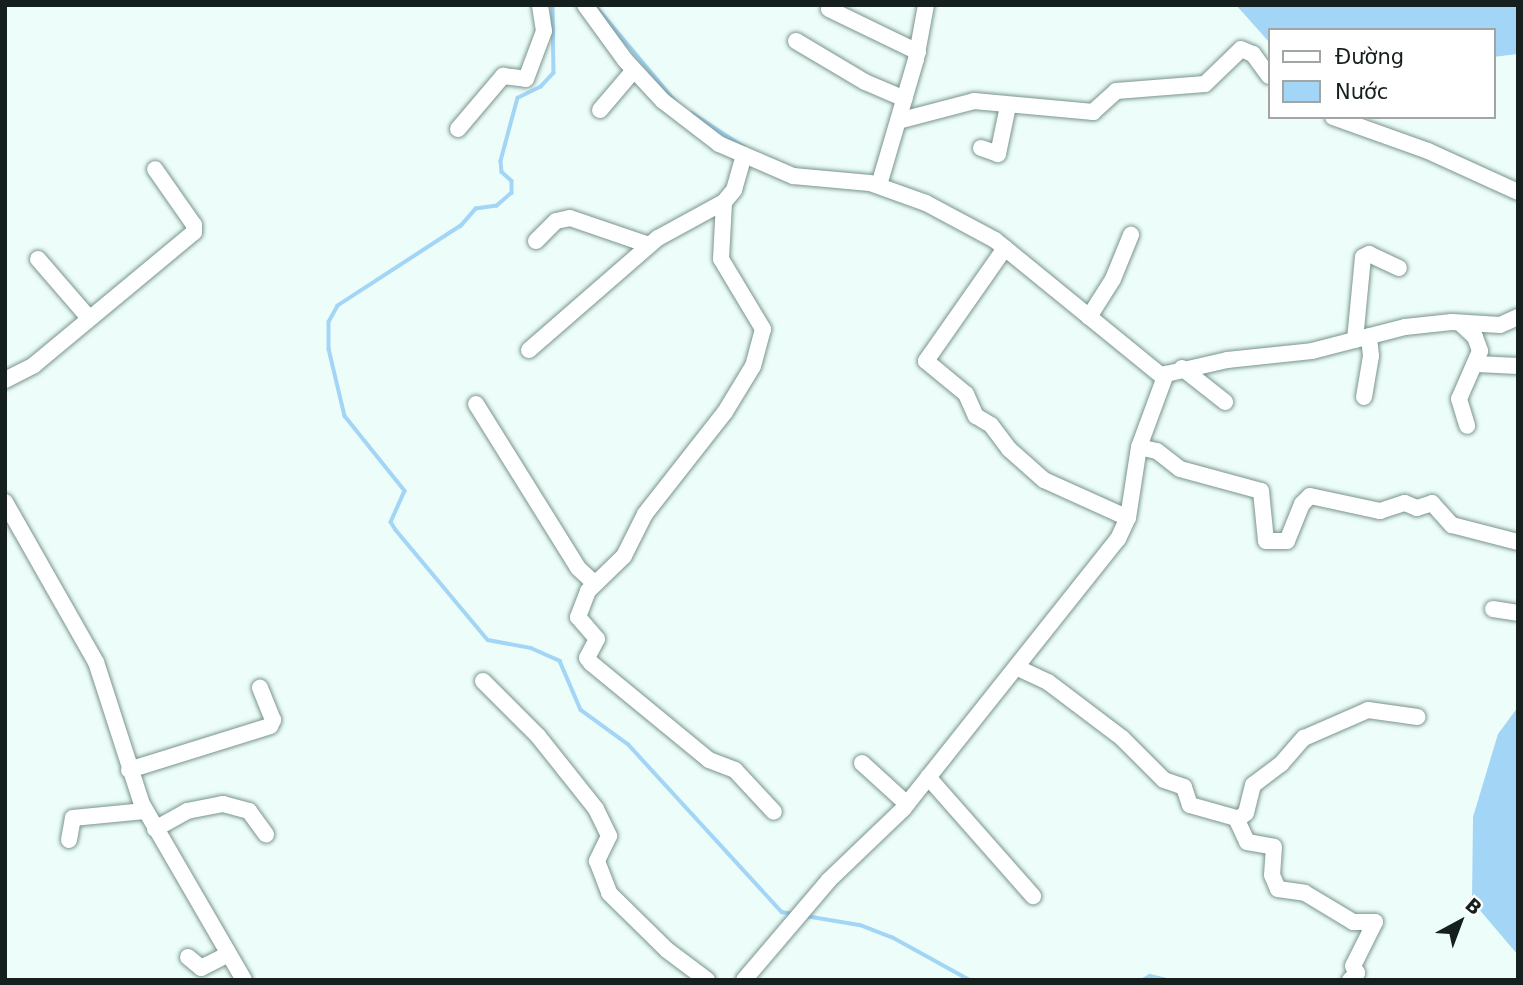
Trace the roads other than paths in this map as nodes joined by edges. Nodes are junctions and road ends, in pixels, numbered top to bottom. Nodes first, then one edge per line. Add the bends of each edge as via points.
1 (540, 5) edge
2 (585, 5) edge
3 (926, 5) edge
4 (829, 9) dead end
5 (796, 41) dead end
6 (918, 52) junction
7 (634, 70) junction
8 (1268, 75) edge
9 (905, 99) junction
10 (1008, 106) junction
11 (600, 110) dead end
12 (1339, 119) edge
13 (898, 121) junction
14 (458, 129) dead end
15 (981, 148) dead end
16 (743, 158) junction
17 (155, 170) dead end
18 (880, 178) junction
19 (1518, 192) edge
20 (724, 202) junction
21 (1130, 236) dead end
22 (536, 241) dead end
23 (649, 245) junction
24 (1005, 248) junction
25 (38, 259) dead end
26 (1399, 268) dead end
27 (1089, 317) junction
28 (1518, 317) edge
29 (89, 318) junction
30 (1461, 324) junction
31 (1362, 338) junction
32 (529, 350) dead end
33 (1477, 364) junction
34 (1518, 366) edge
35 (1182, 368) junction
36 (1163, 377) junction
37 (5, 380) edge
38 (1364, 397) dead end
39 (1225, 401) dead end
40 (476, 404) dead end
41 (1466, 426) dead end
42 (1139, 447) junction
43 (5, 502) edge
44 (1128, 518) junction
45 (1518, 541) edge
46 (595, 584) junction
47 (1493, 608) dead end
48 (1518, 613) edge
49 (1018, 668) junction
50 (484, 681) dead end
51 (260, 687) dead end
52 (1418, 717) dead end
53 (862, 763) dead end
54 (129, 770) junction
55 (928, 777) junction
56 (907, 804) junction
57 (145, 811) junction
58 (774, 813) dead end
59 (1237, 820) junction
60 (155, 829) junction
61 (266, 834) dead end
62 (69, 840) dead end
63 (1033, 896) dead end
64 (226, 955) junction
65 (188, 957) dead end
66 (1356, 977) edge
67 (244, 980) edge
68 (707, 980) edge
69 (744, 980) edge

1 - 14 street via 544,31 526,79 503,76
2 - 7 street
3 - 6 street
4 - 6 street
5 - 9 street via 865,82
6 - 9 street
7 - 11 street
7 - 16 street via 676,112
8 - 10 street via 1253,54 1241,49 1205,84 1116,91 1093,112
9 - 13 street
10 - 13 street via 970,102
10 - 15 street via 998,154
12 - 19 street via 1428,151
13 - 18 street
16 - 18 street via 793,176
16 - 20 street via 734,191
17 - 29 street via 194,225 194,232
18 - 24 street
20 - 23 street
20 - 46 street via 721,259 763,329 753,366 725,412 645,514 624,556
21 - 27 street via 1113,279
22 - 23 street via 556,221 570,218
23 - 32 street
24 - 27 street
24 - 44 street via 926,361 967,394 976,416 991,425 1009,449 1044,480
25 - 29 street
26 - 31 street via 1369,254 1363,257
27 - 36 street
28 - 30 street via 1500,325
29 - 37 street via 34,365
30 - 31 street via 1427,324
30 - 33 street via 1479,344
31 - 35 street via 1299,354
31 - 38 street via 1370,369
33 - 34 street
33 - 41 street via 1459,399
35 - 36 street
35 - 39 street
36 - 42 street
40 - 46 street via 578,568
42 - 44 street
42 - 45 street via 1157,451 1180,469 1261,491 1266,541 1287,541 1310,496 1380,512 1405,503 1417,508 1432,503 1452,525
43 - 54 street via 96,662
44 - 49 street via 1108,554
46 - 58 street via 578,617 597,639 587,658 590,663 709,760 734,770
47 - 48 street
49 - 55 street
49 - 59 street via 1048,682 1122,738 1164,780 1184,787 1190,805
50 - 68 street via 538,736 596,810 609,836 597,861 609,893 667,950
51 - 54 street via 273,720 270,726
52 - 59 street via 1368,710 1304,738 1281,764 1253,785 1246,813
53 - 56 street
54 - 57 street
55 - 56 street
55 - 63 street
56 - 69 street via 829,880
57 - 60 street
57 - 62 street via 73,818
59 - 66 street via 1249,843 1275,849 1272,875 1278,889 1305,893 1353,922 1375,922 1353,966
60 - 61 street via 187,811 223,804 249,811
60 - 64 street
64 - 65 street via 201,968
64 - 67 street

